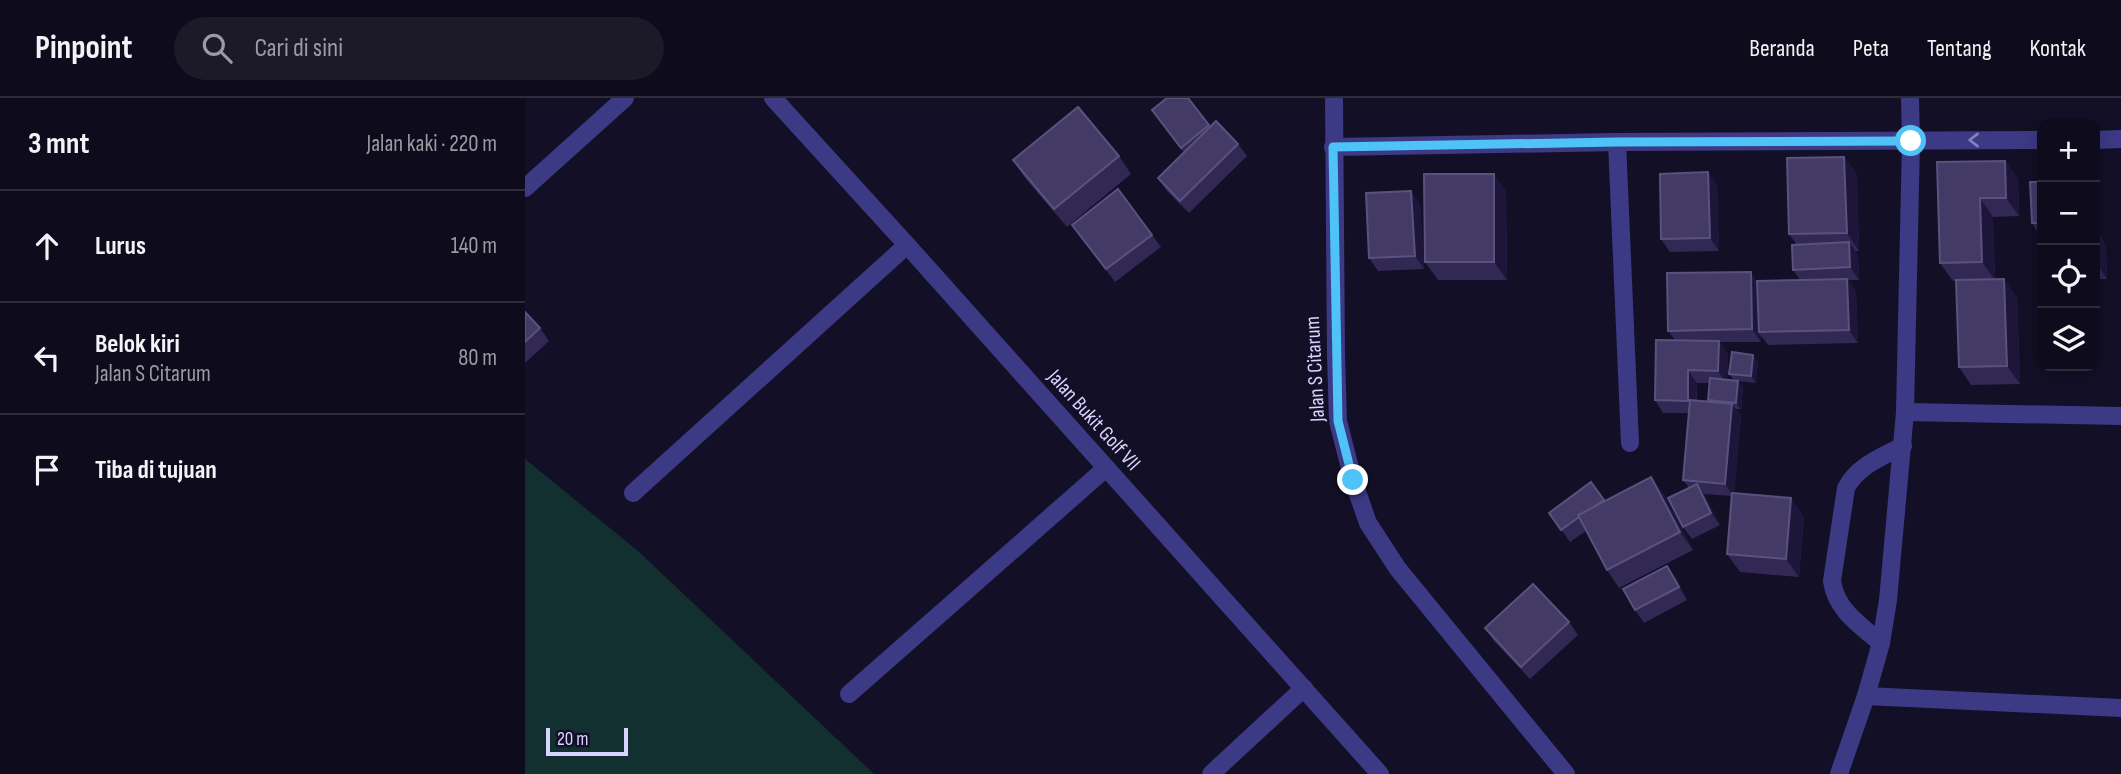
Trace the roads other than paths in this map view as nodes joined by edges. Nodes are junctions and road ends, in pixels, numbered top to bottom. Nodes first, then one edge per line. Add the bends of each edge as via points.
1 (625, 98) edge
2 (773, 98) edge
3 (1334, 98) edge
4 (1910, 98) edge
5 (2121, 139) edge
6 (2037, 140) edge
7 (2100, 140) edge
8 (1911, 141) junction
9 (1617, 142) junction
10 (1333, 147) junction
11 (525, 188) edge
12 (907, 245) junction
13 (1905, 412) junction
14 (2121, 416) edge
15 (1630, 443) dead end
16 (1903, 446) junction
17 (1106, 468) junction
18 (633, 493) dead end
19 (1881, 643) junction
20 (1304, 688) junction
21 (849, 694) dead end
22 (1866, 696) junction
23 (2121, 708) edge
24 (1211, 774) edge
25 (1380, 774) edge
26 (1566, 774) edge
27 (1839, 774) edge

1 - 11 street
2 - 12 street, Jalan Bukit Golf VII
3 - 10 street, Jalan S Citarum
4 - 8 street
5 - 7 street
6 -> 8 street
8 - 9 street
8 - 13 street
9 - 10 street
9 - 15 street
10 - 26 street, Jalan S Citarum via 1338,421 1368,523 1398,569
12 - 17 street, Jalan Bukit Golf VII
12 - 18 street
13 - 14 street
13 - 16 street
16 - 19 street
16 - 19 street via 1860,469 1846,488 1832,581 1840,606
17 - 20 street, Jalan Bukit Golf VII
17 - 21 street
19 - 22 street
20 - 24 street
20 - 25 street, Jalan Bukit Golf VII
22 - 23 street
22 - 27 street

